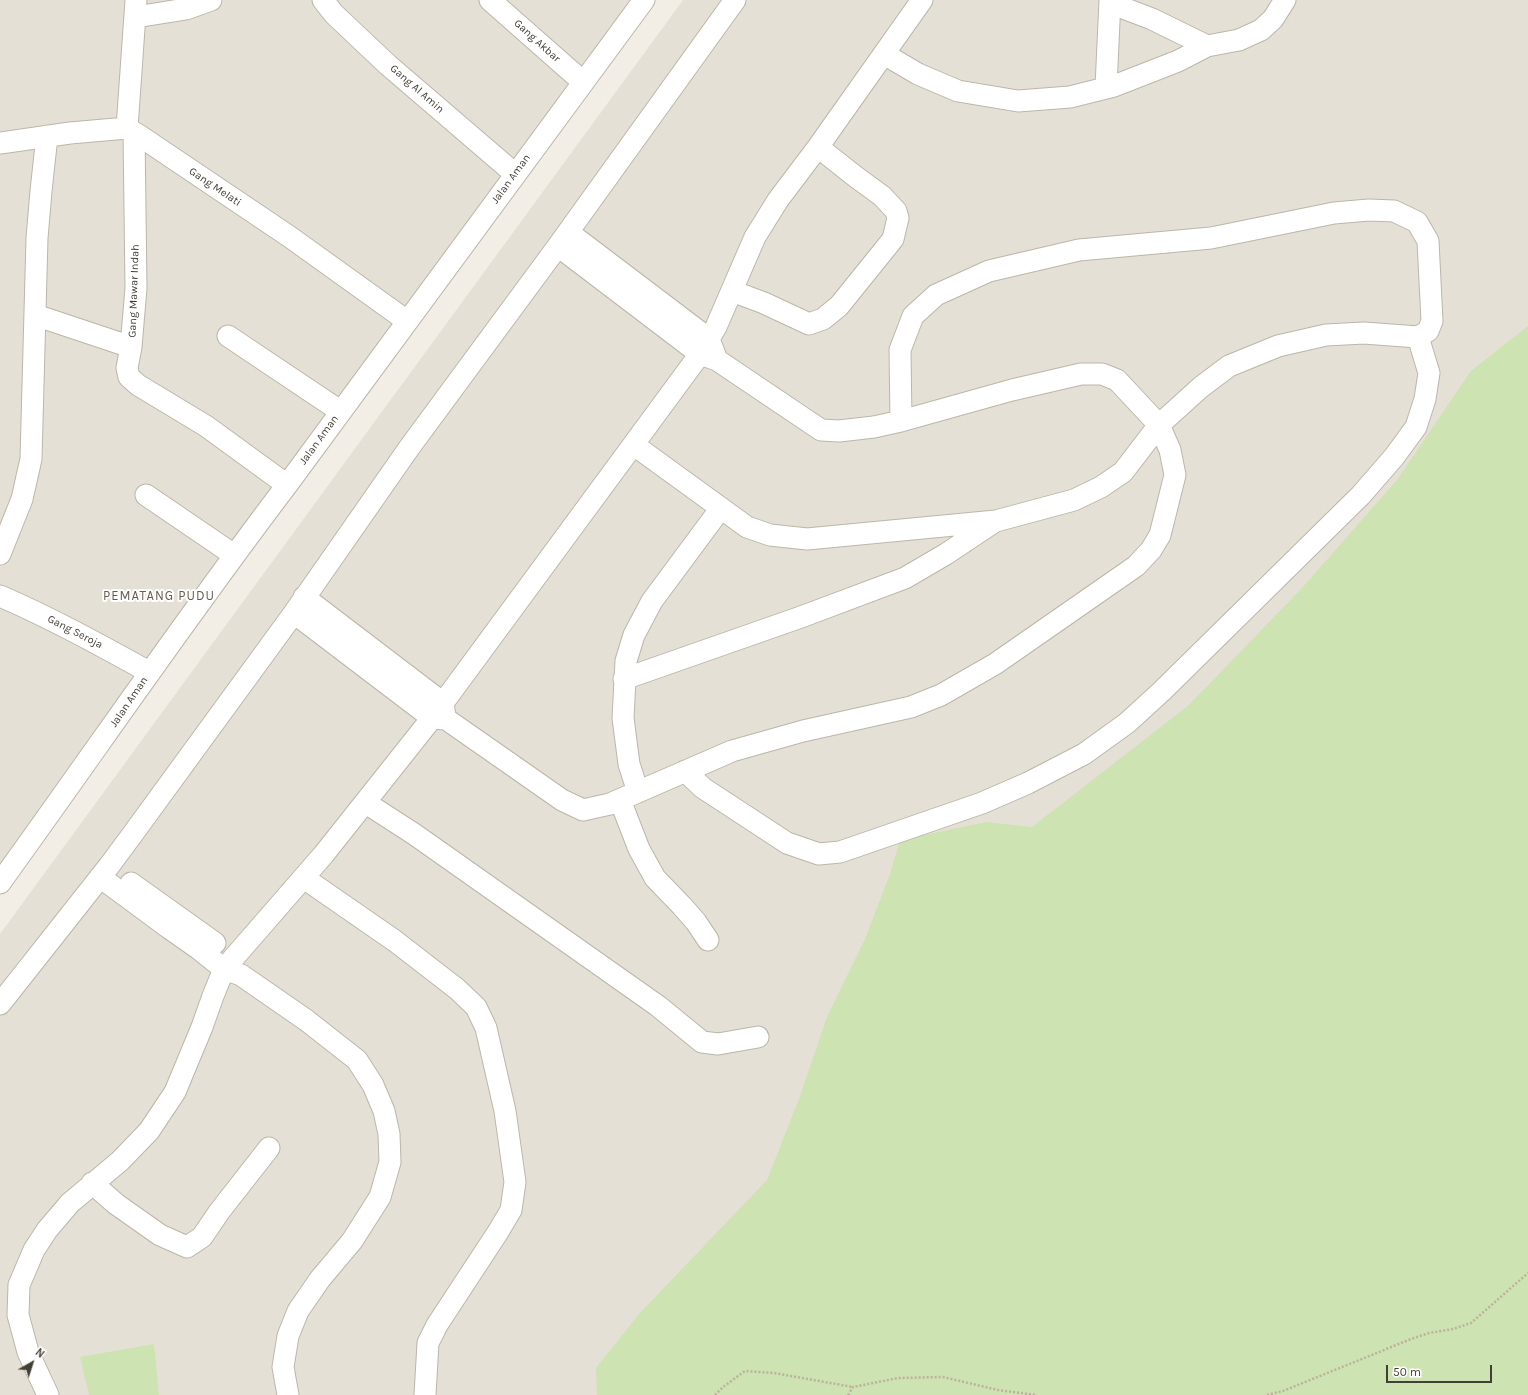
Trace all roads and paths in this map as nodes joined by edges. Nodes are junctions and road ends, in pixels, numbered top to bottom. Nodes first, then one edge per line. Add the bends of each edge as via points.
1 (211, 0) edge
2 (323, 0) edge
3 (490, 0) edge
4 (644, 0) edge
5 (735, 0) edge
6 (922, 0) edge
7 (1285, 0) edge
8 (1110, 2) edge
9 (136, 8) edge
10 (1207, 46) junction
11 (884, 54) junction
12 (583, 82) junction
13 (1106, 88) junction
14 (130, 131) junction
15 (47, 136) junction
16 (0, 143) edge
17 (818, 147) junction
18 (515, 174) junction
19 (563, 239) junction
20 (732, 290) junction
21 (35, 315) junction
22 (407, 320) junction
23 (228, 336) dead end
24 (1418, 337) junction
25 (132, 347) junction
26 (709, 351) junction
27 (340, 411) junction
28 (900, 421) junction
29 (1159, 425) junction
30 (634, 444) junction
31 (287, 484) junction
32 (146, 495) dead end
33 (721, 508) junction
34 (996, 521) junction
35 (0, 554) edge
36 (234, 554) junction
37 (0, 596) edge
38 (299, 605) junction
39 (149, 672) junction
40 (624, 679) junction
41 (440, 713) junction
42 (685, 771) junction
43 (629, 796) junction
44 (366, 803) junction
45 (105, 871) junction
46 (304, 878) junction
47 (0, 883) edge
48 (708, 940) dead end
49 (233, 967) junction
50 (0, 1004) edge
51 (758, 1037) dead end
52 (269, 1148) dead end
53 (92, 1183) junction
54 (1528, 1273) edge
55 (852, 1387) junction
56 (48, 1395) edge
57 (288, 1395) edge
58 (425, 1395) edge
59 (715, 1395) edge
60 (848, 1395) edge
61 (1038, 1395) edge
62 (1267, 1395) edge

1 - 9 street via 186,9
2 - 18 street, Gang Al Amin via 334,14 388,65
3 - 12 street, Gang Akbar
4 - 12 street, Jalan Aman
5 - 19 street
6 - 11 street
7 - 10 street via 1273,19 1261,30 1239,40
8 - 10 street
8 - 13 street
9 - 14 street, Gang Mawar Indah
10 - 13 street via 1178,61
11 - 13 street via 918,74 958,91 1018,101 1070,97
11 - 17 street
12 - 18 street, Jalan Aman
14 - 15 street
14 - 22 street, Gang Melati via 290,237
14 - 25 street, Gang Mawar Indah via 136,288
15 - 16 street
15 - 21 street via 40,191
17 - 20 street via 778,200 755,237
17 - 20 street via 882,196 896,211 898,218 893,239 839,306 823,319 809,324
18 - 22 street, Jalan Aman
19 - 26 street
19 - 38 street via 409,448
20 - 26 street
21 - 25 street
21 - 35 street via 32,459 22,498
22 - 27 street, Jalan Aman
23 - 27 street
24 - 28 street via 1428,331 1432,321 1428,240 1417,222 1394,211 1334,213 1211,238 1079,250 989,271 936,295 913,316 900,350
24 - 29 street via 1364,333 1326,335 1278,346 1229,366
24 - 42 street via 1429,373 1425,399 1416,427 1394,457 1361,495 1162,691 1126,723 1084,754 982,804 840,852 819,854 787,843 703,788
25 - 31 street, Gang Mawar Indah via 127,368 129,377 138,385 206,426
26 - 28 street via 821,430 839,431
26 - 30 street
27 - 31 street, Jalan Aman
28 - 29 street via 1012,390 1081,374 1102,374 1117,380
29 - 34 street via 1123,472 1101,487 1074,500
29 - 42 street via 1170,450 1175,475 1160,535 1151,550 1136,566 995,664 941,695 911,707 803,731 732,751
30 - 33 street
30 - 41 street
31 - 36 street, Jalan Aman
32 - 36 street
33 - 34 street via 747,527 770,535 807,539
33 - 40 street via 652,602 634,635 626,661
34 - 40 street via 905,578
36 - 39 street, Jalan Aman
37 - 39 street, Gang Seroja
38 - 41 street
38 - 45 street
39 - 47 street, Jalan Aman via 116,723
40 - 43 street via 623,718 629,764
41 - 43 street via 562,800 583,810 610,804
41 - 44 street
42 - 43 street
43 - 48 street via 639,849 654,878 696,922
44 - 46 street
44 - 51 street via 658,1006 702,1042 718,1044
45 - 49 street
45 - 50 street
46 - 49 street
46 - 58 street via 395,941 457,989 476,1007 486,1028 505,1111 516,1182 511,1210 428,1343
49 - 53 street via 213,996 175,1092 149,1131 120,1161
49 - 57 street via 357,1060 373,1085 384,1111 388,1134 390,1162 380,1197 352,1240 298,1311 288,1336 283,1367
52 - 53 street via 202,1237 187,1248 160,1235 116,1204
53 - 56 street via 70,1203 47,1230 34,1250 19,1285 18,1315 28,1352
54 - 62 path via 1471,1323 1411,1339 1283,1391
55 - 59 path via 774,1372 745,1371
55 - 60 path
55 - 61 path via 898,1378 943,1377 998,1390

